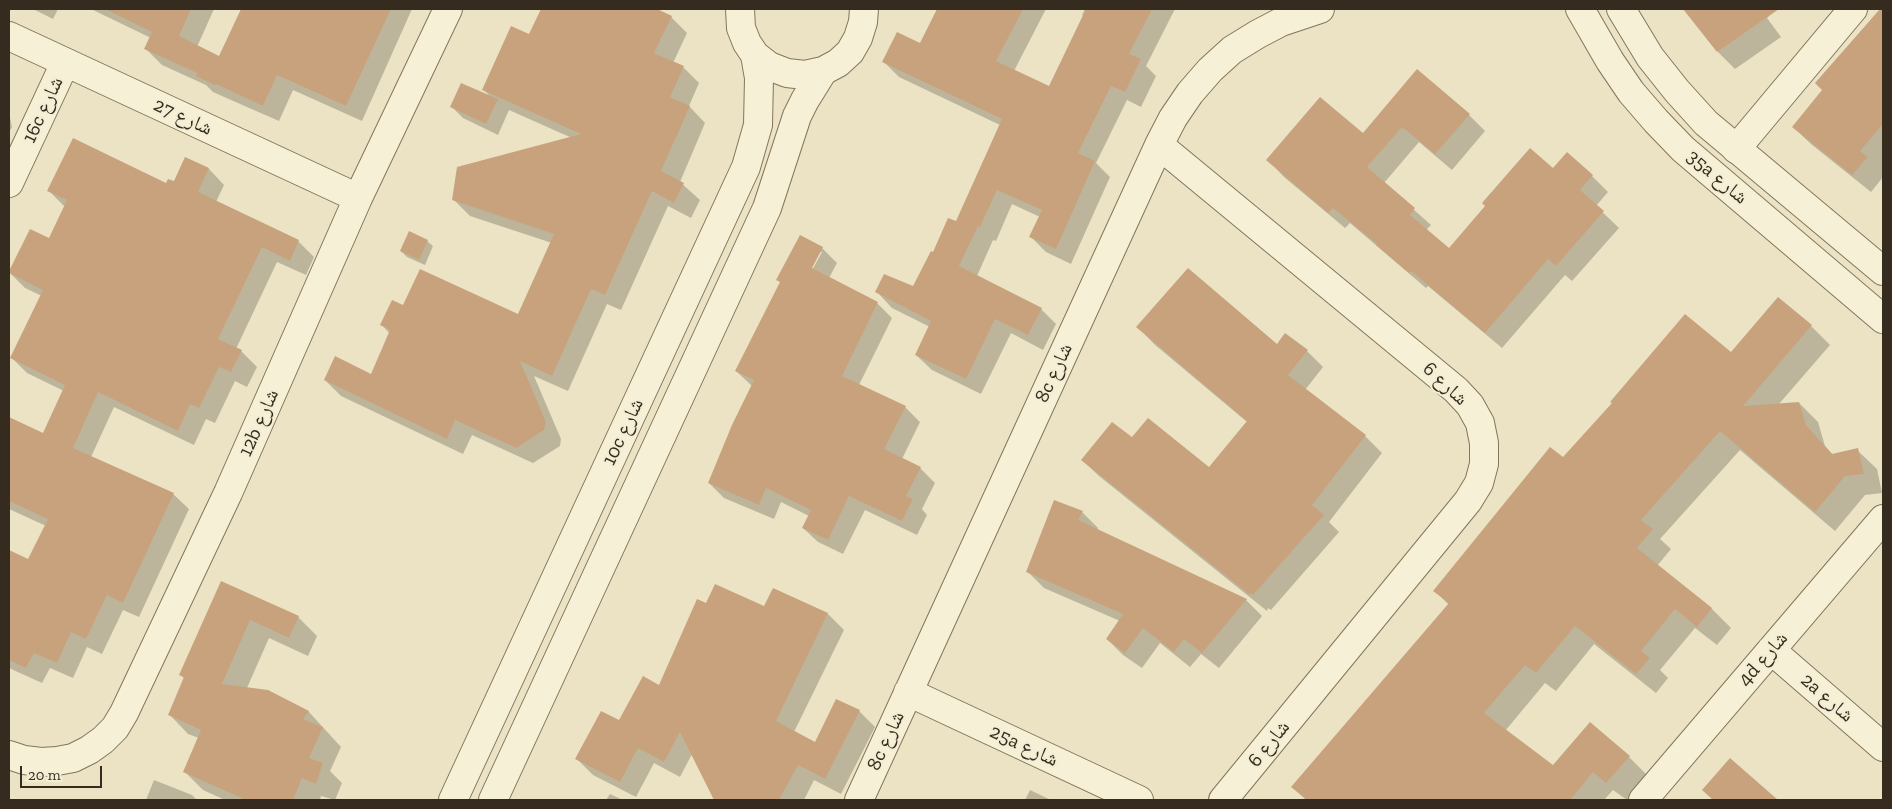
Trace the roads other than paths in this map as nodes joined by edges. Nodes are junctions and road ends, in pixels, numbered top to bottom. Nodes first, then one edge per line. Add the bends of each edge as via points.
1 (448, 9) edge
2 (864, 9) edge
3 (1320, 9) edge
4 (1580, 9) edge
5 (1853, 9) edge
6 (1629, 13) edge
7 (735, 15) edge
8 (9, 36) edge
9 (755, 55) junction
10 (64, 63) junction
11 (823, 71) junction
12 (1159, 145) junction
13 (1736, 149) junction
14 (9, 183) edge
15 (358, 198) junction
16 (1883, 271) edge
17 (1883, 319) edge
18 (1883, 518) edge
19 (1770, 650) junction
20 (908, 692) junction
21 (1883, 747) edge
22 (9, 755) edge
23 (453, 800) edge
24 (493, 800) edge
25 (859, 800) edge
26 (1139, 800) edge
27 (1223, 800) edge
28 (1643, 800) edge

1 - 15 street, 12b شارع
2 - 11 street via 858,38 850,52
3 - 12 street, 8c شارع via 1281,22 1232,50 1190,93
4 - 17 street, 35a شارع via 1631,92 1677,142
5 - 13 street
6 - 13 street, 35a شارع via 1650,57 1706,123
7 - 9 street via 746,43
8 - 10 street, شارع 27
9 - 11 street via 769,66 787,73 805,75
9 - 23 street, 10c شارع via 759,78 758,125 746,167
10 - 14 street, 16c شارع
10 - 15 street, شارع 27
11 - 24 street, 10c شارع via 798,116 767,208
12 - 20 street, 8c شارع
12 - 27 street, شارع 6 via 1456,390 1480,423 1484,443 1481,477 1468,501
13 - 16 street, 35a شارع
15 - 22 street, 12b شارع via 228,493 115,728 103,740 73,758 41,762
18 - 19 street, 4d شارع
19 - 21 street, 2a شارع
19 - 28 street, 4d شارع
20 - 25 street, 8c شارع
20 - 26 street, 25a شارع

